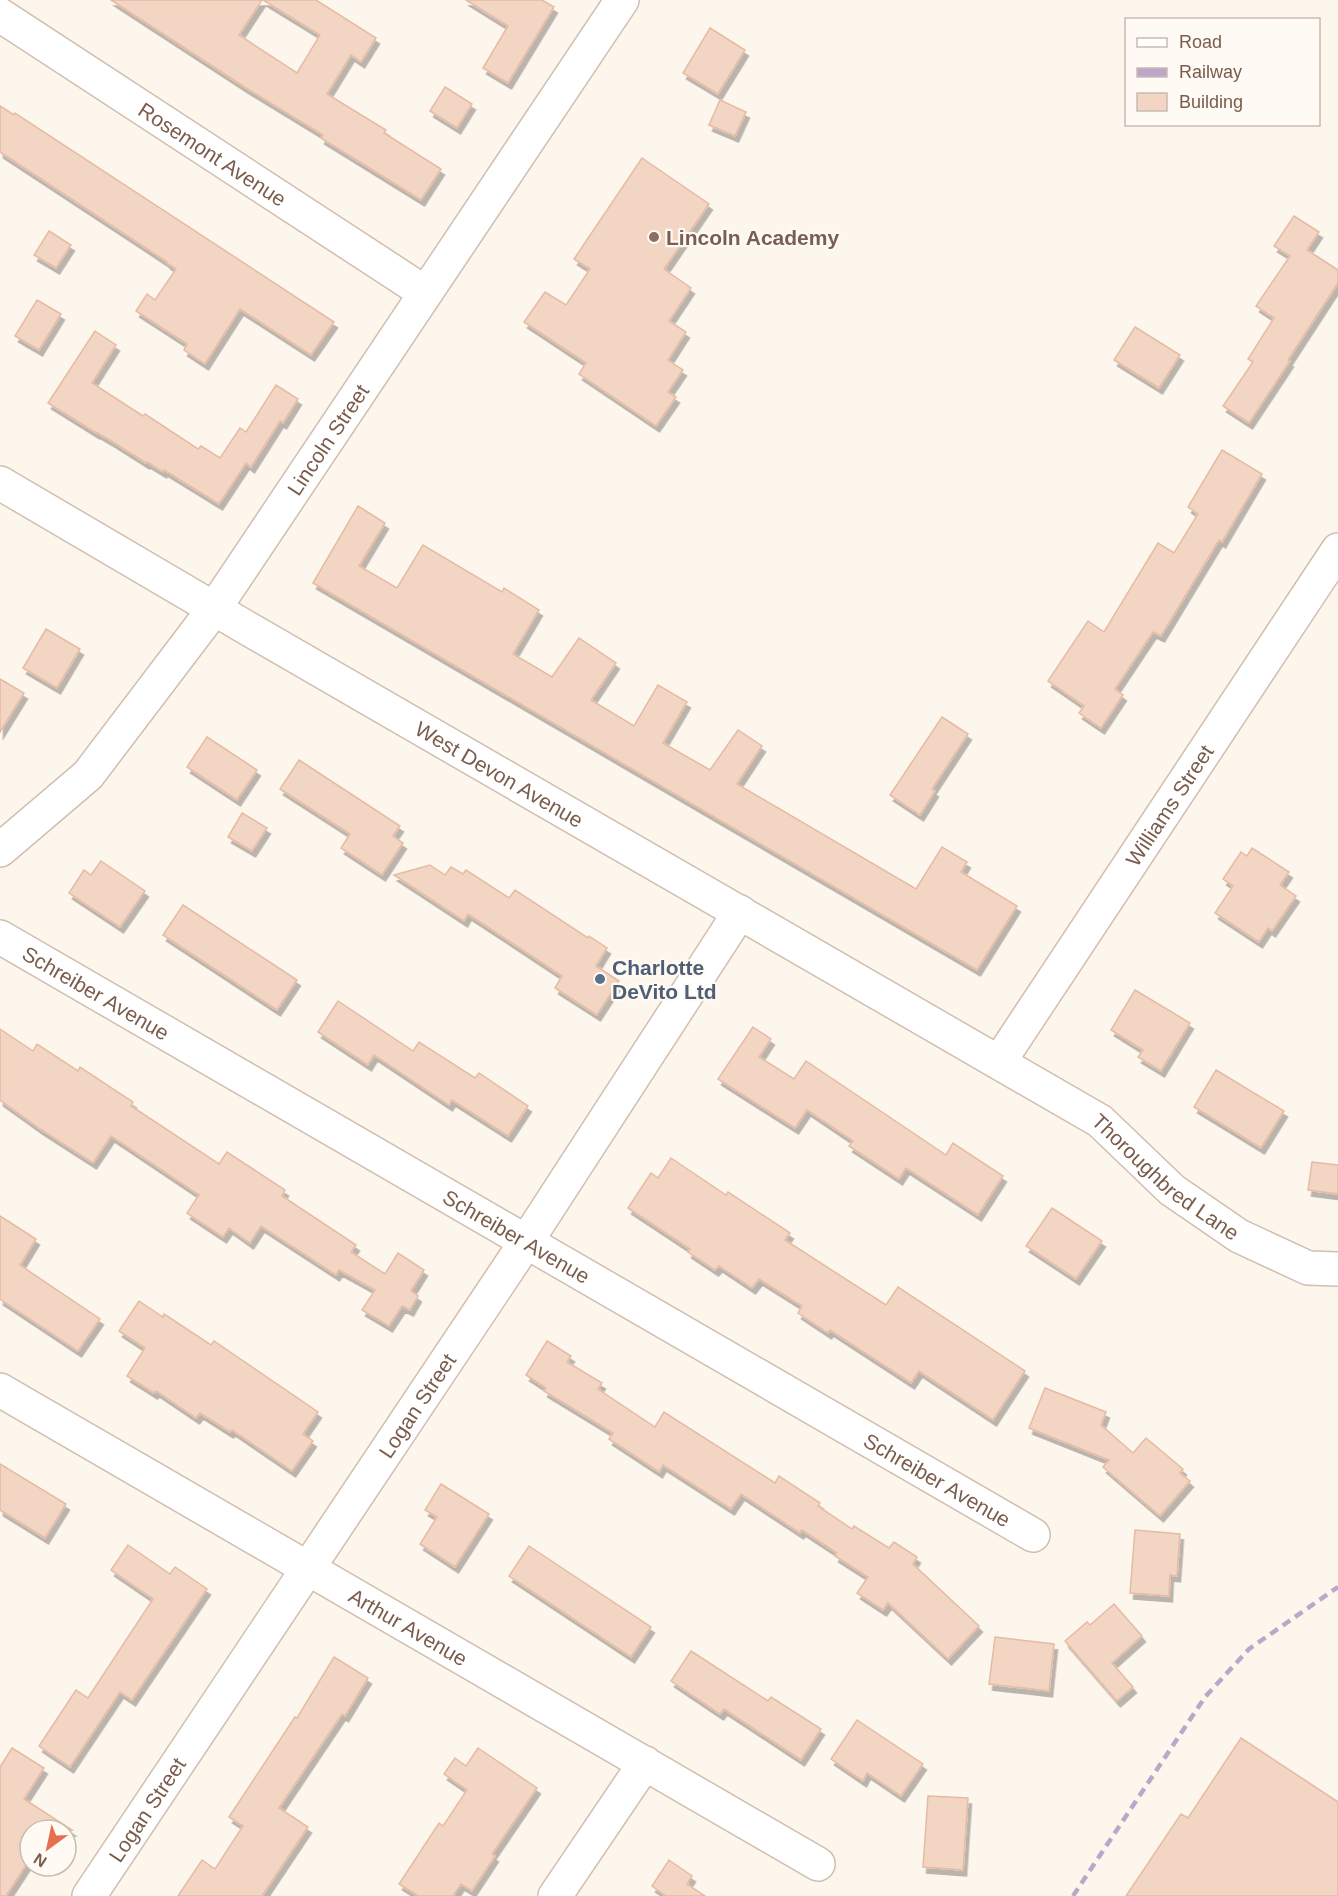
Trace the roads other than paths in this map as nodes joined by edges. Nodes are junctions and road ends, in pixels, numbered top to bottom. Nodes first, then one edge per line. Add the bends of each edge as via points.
1 (622, 0) edge
2 (0, 15) edge
3 (424, 292) junction
4 (0, 483) edge
5 (1338, 550) edge
6 (214, 609) junction
7 (0, 850) edge
8 (740, 912) junction
9 (0, 936) edge
10 (999, 1062) junction
11 (526, 1242) junction
12 (1338, 1269) edge
13 (0, 1390) edge
14 (1033, 1535) dead end
15 (308, 1568) junction
16 (645, 1763) junction
17 (818, 1864) dead end
18 (89, 1896) edge
19 (555, 1896) edge

1 - 3 street, Lincoln Street
2 - 3 street, Rosemont Avenue
3 - 6 street, Lincoln Street
4 - 6 street, West Devon Avenue
5 - 10 street, Williams Street
6 - 7 street, Lincoln Street via 87,775
6 - 8 street, West Devon Avenue
8 - 10 street, West Devon Avenue
8 - 11 street, Logan Street
9 - 11 street, Schreiber Avenue
10 - 12 street, Thoroughbred Lane via 1100,1121 1172,1190 1239,1236 1308,1268
11 - 14 street, Schreiber Avenue
11 - 15 street, Logan Street
13 - 15 street, Arthur Avenue
15 - 16 street, Arthur Avenue
15 - 18 street, Logan Street
16 - 17 street, Arthur Avenue
16 - 19 street

